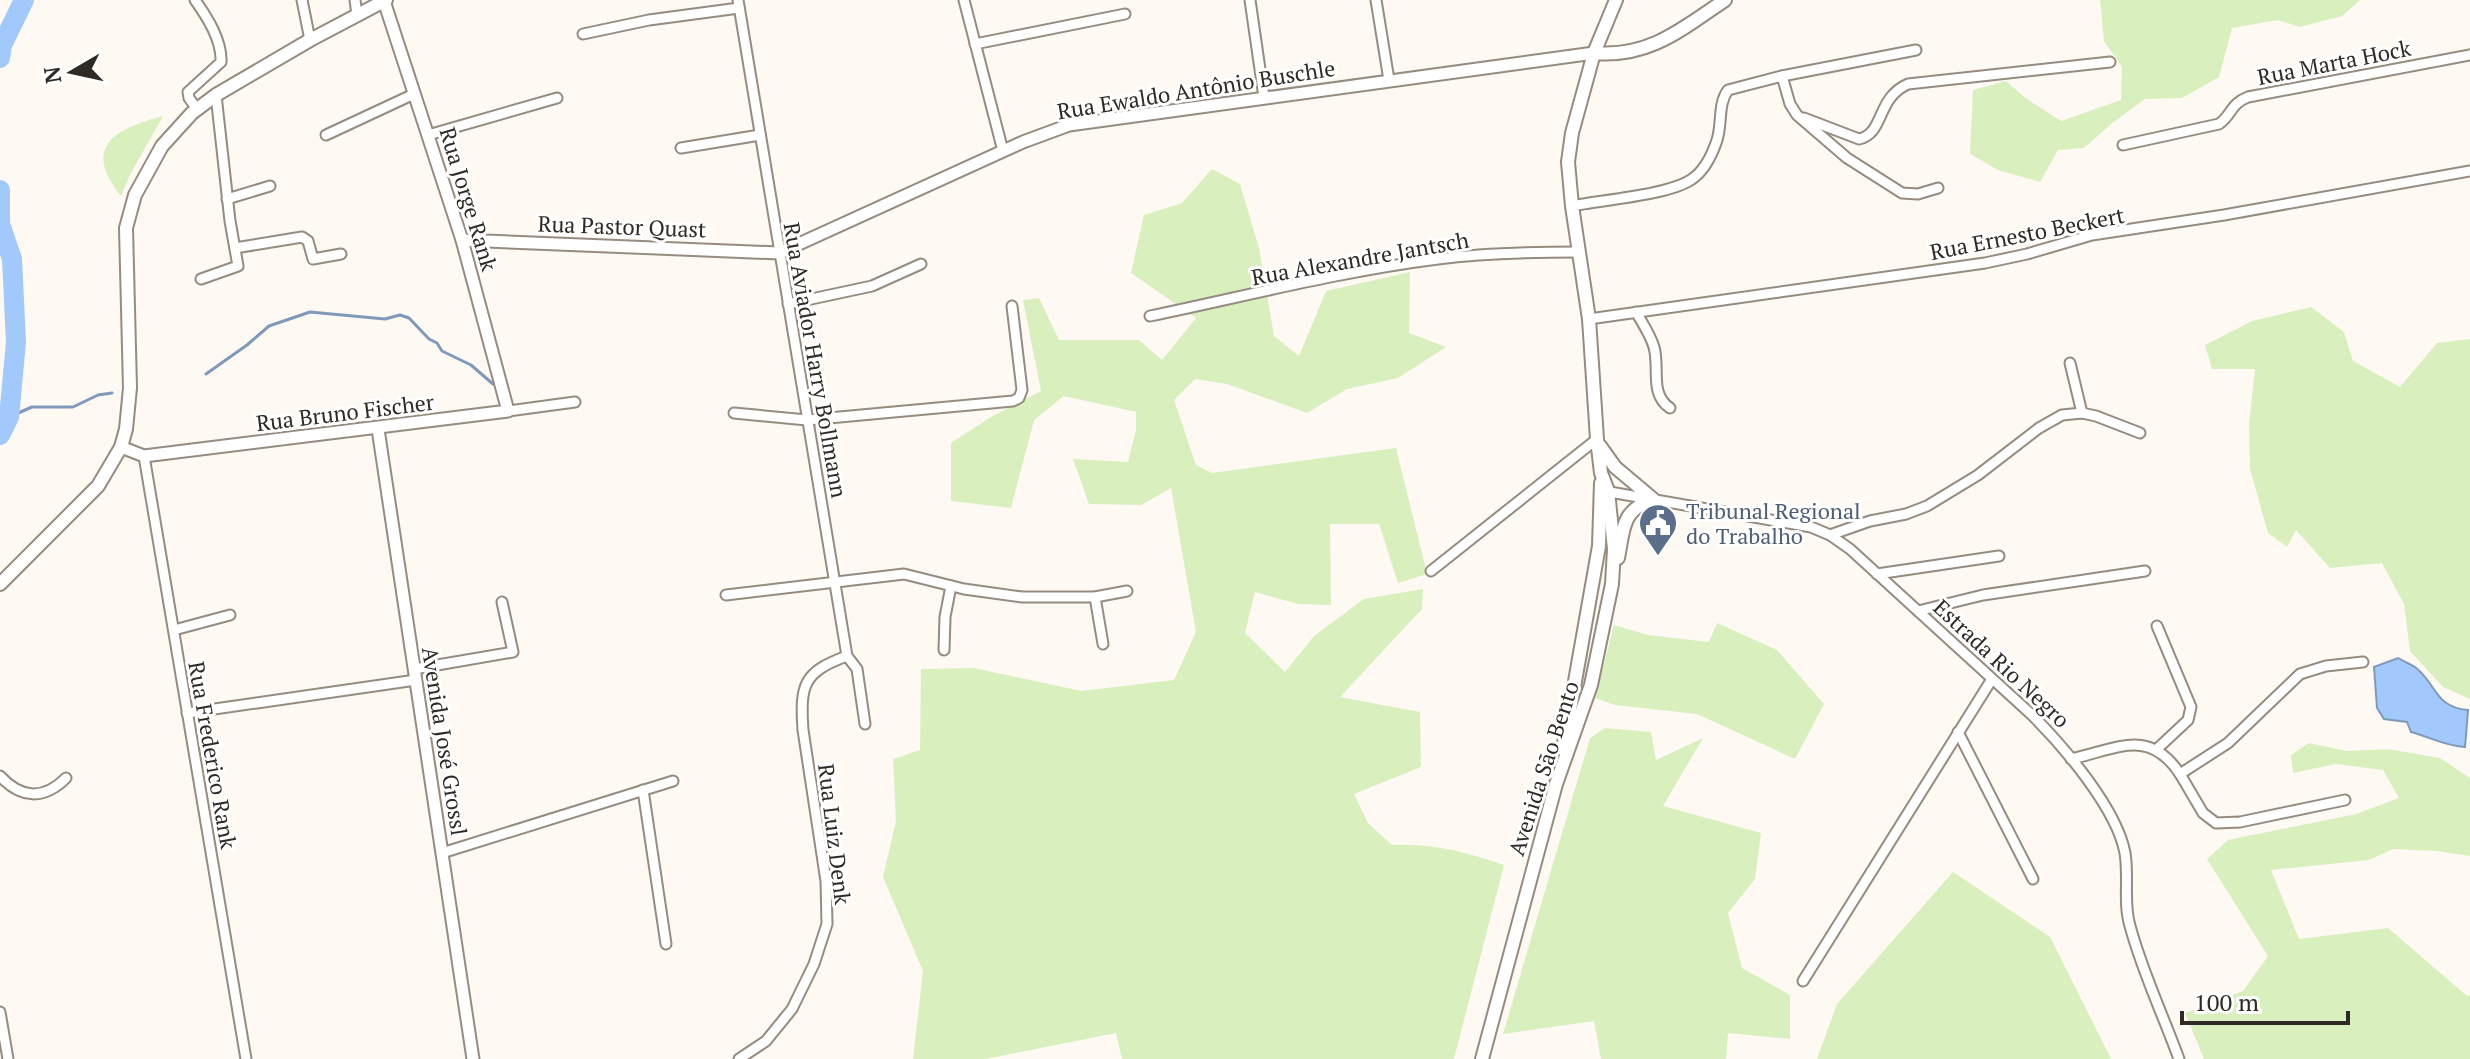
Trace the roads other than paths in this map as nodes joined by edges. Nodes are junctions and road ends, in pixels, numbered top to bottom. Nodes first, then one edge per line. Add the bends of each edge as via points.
1 (195, 0) edge
2 (302, 0) edge
3 (355, 0) edge
4 (964, 0) edge
5 (1250, 0) edge
6 (1376, 0) edge
7 (1616, 0) edge
8 (1725, 0) edge
9 (385, 1) edge
10 (739, 4) edge
11 (1125, 14) dead end
12 (357, 15) junction
13 (583, 34) dead end
14 (310, 40) junction
15 (975, 44) junction
16 (1916, 50) dead end
17 (1594, 53) junction
18 (2470, 55) edge
19 (2110, 62) dead end
20 (1782, 76) junction
21 (1389, 80) junction
22 (414, 94) junction
23 (216, 95) junction
24 (1264, 97) junction
25 (557, 98) dead end
26 (194, 111) junction
27 (1797, 115) junction
28 (326, 135) dead end
29 (428, 135) junction
30 (760, 135) junction
31 (2123, 145) dead end
32 (681, 148) dead end
33 (1003, 151) junction
34 (2470, 171) edge
35 (270, 186) dead end
36 (1938, 188) dead end
37 (227, 199) junction
38 (1572, 206) junction
39 (462, 240) junction
40 (235, 248) junction
41 (1579, 252) junction
42 (779, 253) junction
43 (341, 254) dead end
44 (921, 264) dead end
45 (201, 279) dead end
46 (788, 304) junction
47 (1012, 306) dead end
48 (1636, 312) junction
49 (1150, 316) dead end
50 (1589, 319) junction
51 (2070, 363) dead end
52 (575, 402) dead end
53 (1670, 408) dead end
54 (508, 411) junction
55 (734, 413) dead end
56 (2082, 413) junction
57 (807, 420) junction
58 (378, 429) junction
59 (2140, 433) dead end
60 (1597, 439) junction
61 (121, 447) junction
62 (144, 456) junction
63 (1604, 491) junction
64 (1653, 499) junction
65 (1830, 535) junction
66 (1999, 556) dead end
67 (1431, 571) dead end
68 (2145, 571) dead end
69 (1877, 574) junction
70 (835, 582) junction
71 (0, 584) edge
72 (1612, 584) junction
73 (951, 586) junction
74 (1127, 591) dead end
75 (726, 595) dead end
76 (1095, 597) junction
77 (502, 602) dead end
78 (1918, 611) junction
79 (230, 615) dead end
80 (2157, 626) dead end
81 (174, 630) junction
82 (1103, 644) dead end
83 (944, 650) dead end
84 (847, 656) junction
85 (2363, 662) dead end
86 (415, 674) junction
87 (1992, 679) junction
88 (187, 713) junction
89 (865, 724) dead end
90 (1958, 732) junction
91 (2157, 749) junction
92 (2071, 759) junction
93 (2180, 774) junction
94 (0, 776) edge
95 (66, 778) dead end
96 (673, 781) dead end
97 (1556, 784) junction
98 (643, 790) junction
99 (2345, 800) dead end
100 (442, 853) junction
101 (2033, 879) dead end
102 (666, 944) dead end
103 (1803, 981) dead end
104 (0, 1012) edge
105 (1484, 1057) edge
106 (8, 1059) edge
107 (246, 1059) edge
108 (473, 1059) edge
109 (739, 1059) edge
110 (2179, 1059) edge

1 - 26 street via 222,53 221,62 188,92
2 - 14 street
3 - 12 street
4 - 15 street
5 - 24 street
6 - 21 street
7 - 17 main road
8 - 17 main road via 1651,47 1623,54
9 - 12 main road
9 - 22 street, Rua Jorge Rank
10 - 13 street
10 - 30 street, Rua Aviador Harry Bollmann
11 - 15 street
12 - 14 main road
14 - 23 main road
15 - 33 street
16 - 20 street
17 - 21 street, Rua Ewaldo Antônio Buschle
17 - 38 main road via 1569,147
18 - 31 street, Rua Marta Hock via 2248,97 2237,101 2219,124
19 - 27 street via 1908,84 1887,100 1875,130 1865,138
20 - 27 street
20 - 38 street via 1728,90 1718,140 1692,179
21 - 24 street, Rua Ewaldo Antônio Buschle
22 - 28 street
22 - 29 street, Rua Jorge Rank
23 - 26 main road
23 - 37 street
24 - 33 street, Rua Ewaldo Antônio Buschle via 1088,121
25 - 29 street
26 - 61 main road via 162,146 128,215 130,399
27 - 36 street via 1838,151 1902,193
29 - 39 street, Rua Jorge Rank
30 - 32 street
30 - 42 street, Rua Aviador Harry Bollmann
33 - 42 street, Rua Ewaldo Antônio Buschle
34 - 48 street, Rua Ernesto Beckert via 2092,235 1985,263
35 - 37 street
37 - 40 street
38 - 41 main road
39 - 42 street, Rua Pastor Quast
39 - 54 street, Rua Jorge Rank
40 - 43 street via 302,237 313,259
40 - 45 street via 238,266
41 - 49 street, Rua Alexandre Jantsch via 1437,259
41 - 50 main road
42 - 46 street, Rua Aviador Harry Bollmann
44 - 46 street via 872,286
46 - 57 street, Rua Aviador Harry Bollmann
47 - 57 street via 1019,398
48 - 50 street, Rua Ernesto Beckert
48 - 53 street via 1655,352 1658,395
50 - 60 main road
51 - 56 street
52 - 54 street, Rua Bruno Fischer
54 - 58 street, Rua Bruno Fischer
55 - 57 street
56 - 59 street
56 - 65 street via 2052,419 1978,475 1917,510
57 - 70 street, Rua Aviador Harry Bollmann
58 - 62 street, Rua Bruno Fischer
58 - 86 street, Avenida José Grossl
60 - 63 main road
60 - 64 main road via 1615,467
60 - 67 street
61 - 62 street, Rua Bruno Fischer
61 - 71 main road via 98,486
62 - 81 street, Rua Frederico Rank
63 - 64 street, Estrada Rio Negro
63 - 72 main road, Avenida São Bento via 1614,549
63 - 97 main road
64 - 65 street, Estrada Rio Negro via 1811,527
64 - 72 main road via 1629,513
65 - 69 street, Estrada Rio Negro
66 - 69 street
68 - 78 street via 1983,595
69 - 78 street, Estrada Rio Negro
70 - 73 street via 904,574
70 - 75 street
70 - 84 street, Rua Aviador Harry Bollmann
72 - 97 main road, Avenida São Bento via 1591,685
73 - 76 street via 1022,597
73 - 83 street
74 - 76 street
76 - 82 street
77 - 86 street via 513,652
78 - 87 street, Estrada Rio Negro
79 - 81 street
80 - 91 street via 2191,707 2188,720
81 - 88 street, Rua Frederico Rank
84 - 89 street, Rua Aviador Harry Bollmann via 857,669
84 - 109 street, Rua Luiz Denk via 813,672 802,703 828,895 823,940 792,1009 766,1041
85 - 93 street via 2300,674 2228,743
86 - 88 street
86 - 100 street, Avenida José Grossl
87 - 90 street
87 - 92 street, Estrada Rio Negro
88 - 107 street, Rua Frederico Rank
90 - 101 street
90 - 103 street
91 - 92 street via 2132,745
91 - 93 street
92 - 110 street, Estrada Rio Negro via 2121,838 2129,925
93 - 99 street via 2203,813 2216,823
94 - 95 street via 20,793 36,795
96 - 98 street
97 - 105 main road, Avenida São Bento
98 - 100 street
98 - 102 street
100 - 108 street, Avenida José Grossl
104 - 106 street

